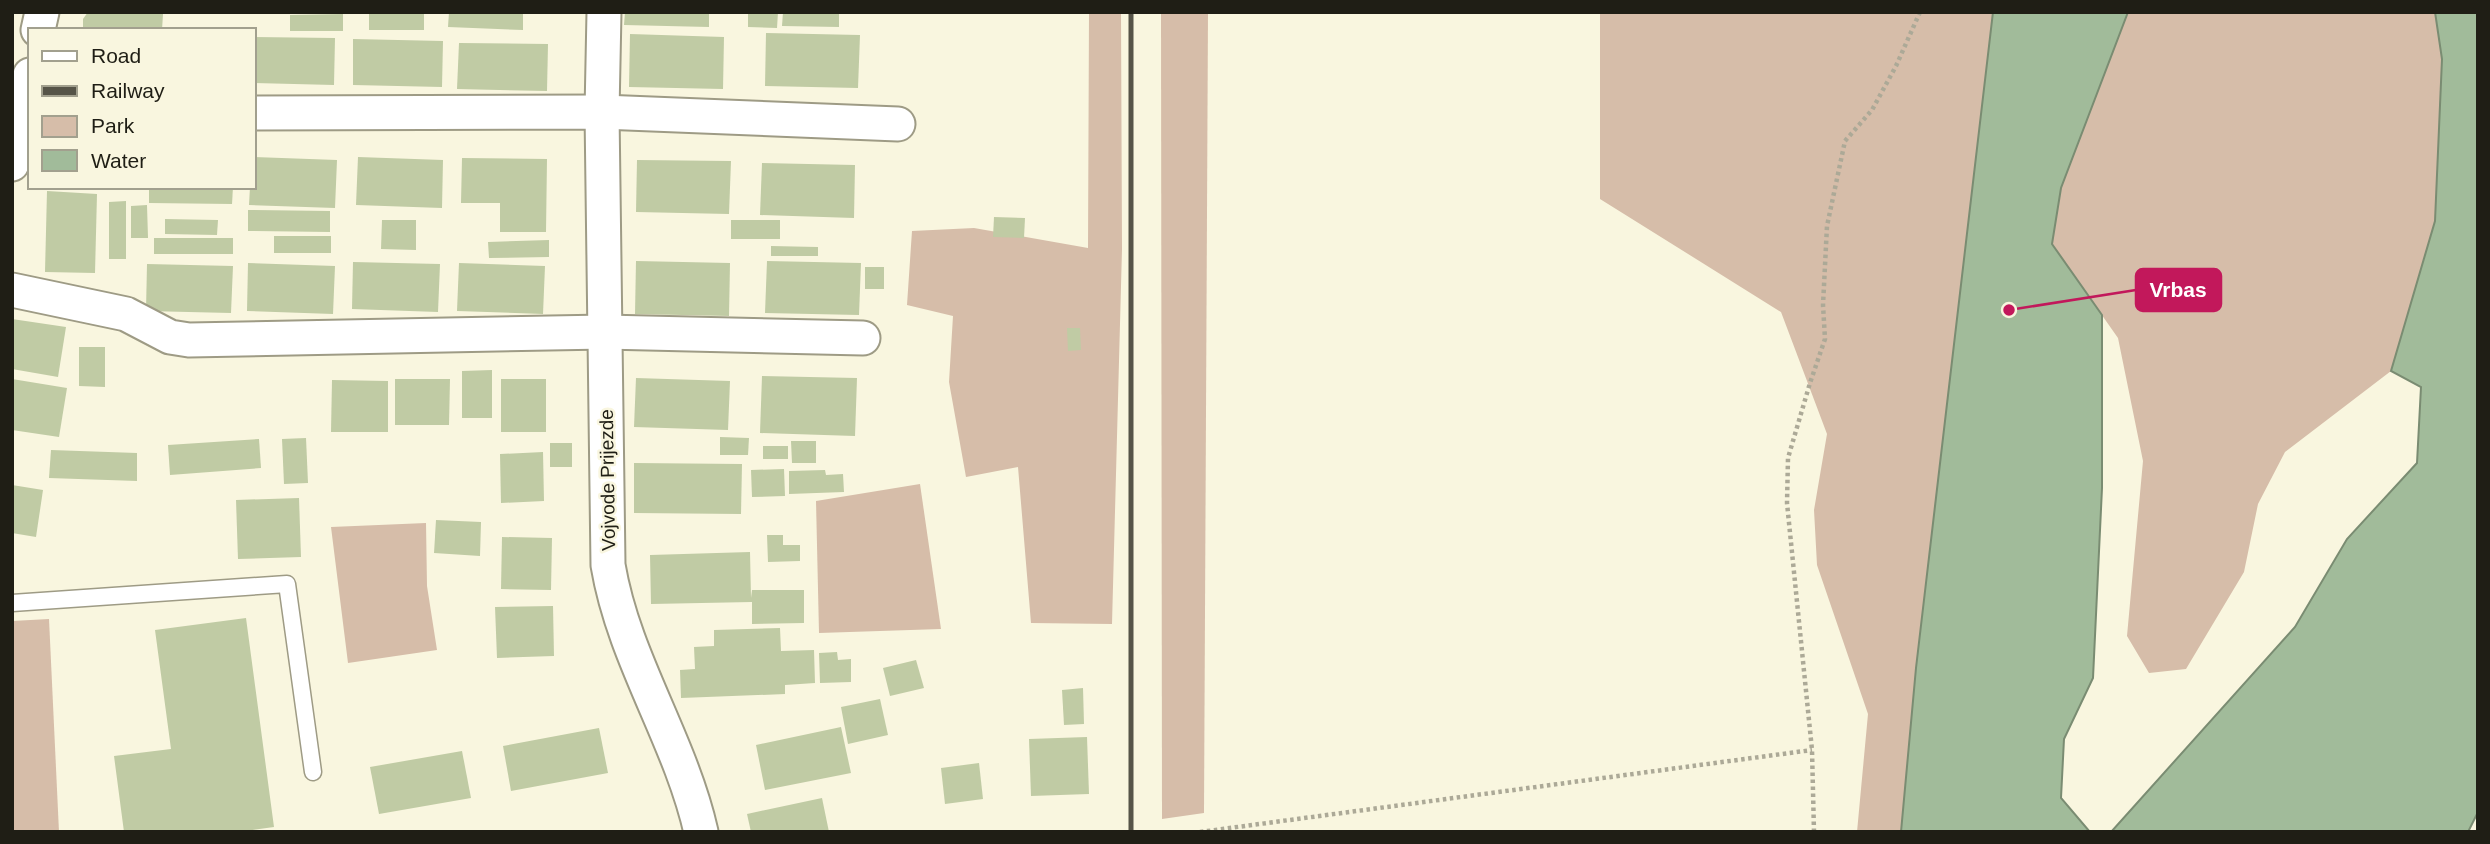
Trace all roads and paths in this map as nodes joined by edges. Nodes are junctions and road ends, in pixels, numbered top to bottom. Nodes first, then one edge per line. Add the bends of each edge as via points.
1 (604, 12) edge
2 (1920, 12) edge
3 (28, 96) edge
4 (602, 112) junction
5 (256, 113) edge
6 (898, 124) dead end
7 (12, 164) edge
8 (12, 290) edge
9 (605, 332) junction
10 (863, 338) dead end
11 (12, 603) edge
12 (1812, 750) junction
13 (313, 772) dead end
14 (701, 832) edge
15 (1200, 832) edge
16 (1814, 832) edge

1 - 4 street, Vojvode Prijezde
2 - 12 path via 1872,110 1845,141 1827,226 1825,340 1788,458 1787,503
3 - 7 street
4 - 5 street
4 - 6 street
4 - 9 street, Vojvode Prijezde
8 - 9 street via 126,314 170,337 189,340
9 - 10 street
9 - 14 street, Vojvode Prijezde via 608,565 614,599 643,682 685,777
11 - 13 lane via 287,584
12 - 15 path
12 - 16 path

